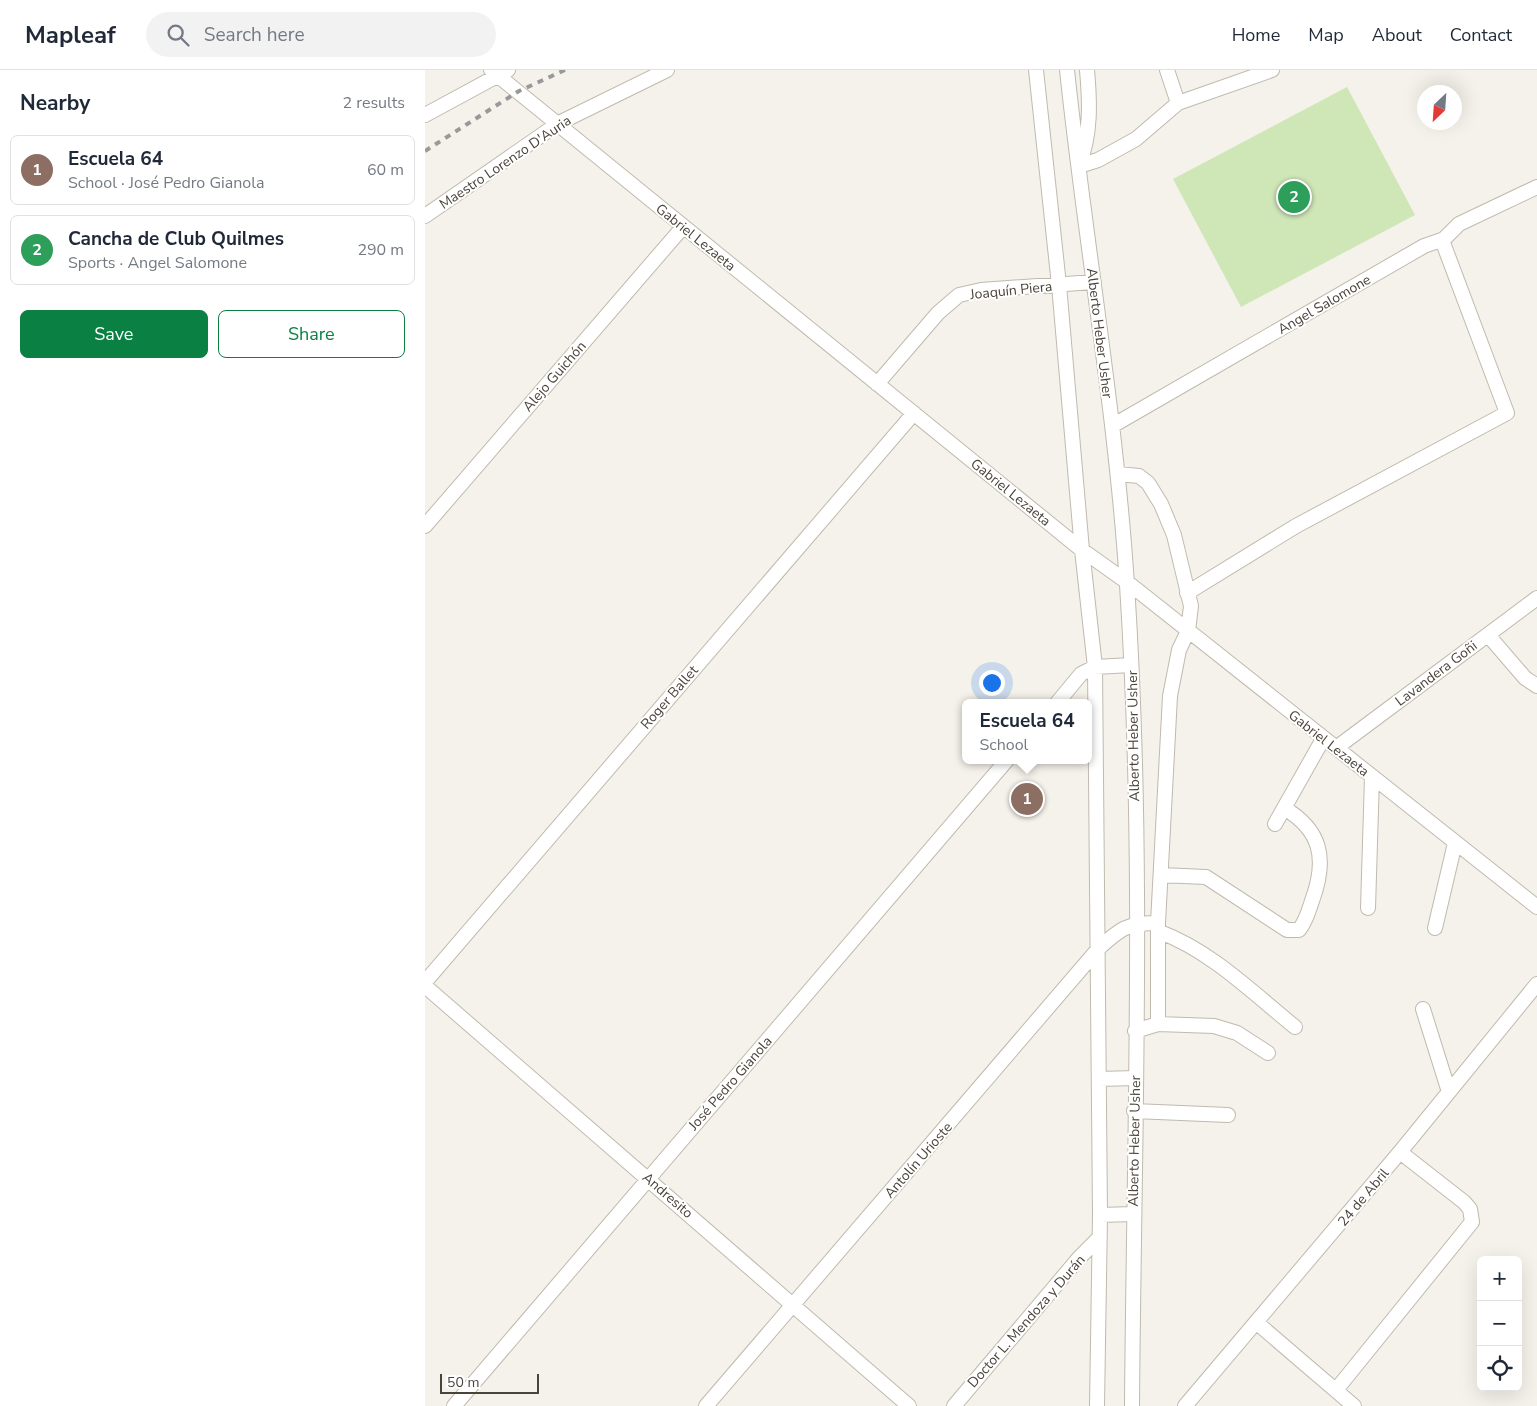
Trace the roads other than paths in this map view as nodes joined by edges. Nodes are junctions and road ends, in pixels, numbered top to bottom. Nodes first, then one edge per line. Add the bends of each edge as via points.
1 (667, 70) edge
2 (1035, 70) edge
3 (1067, 70) edge
4 (1087, 70) edge
5 (1167, 70) edge
6 (1272, 70) edge
7 (499, 72) edge
8 (1178, 103) junction
9 (425, 115) edge
10 (559, 123) junction
11 (1079, 166) junction
12 (1537, 187) edge
13 (425, 216) edge
14 (683, 227) junction
15 (1442, 240) junction
16 (1095, 282) junction
17 (1059, 285) junction
18 (877, 384) junction
19 (913, 413) junction
20 (1112, 426) junction
21 (1118, 474) junction
22 (425, 526) edge
23 (1082, 550) junction
24 (1127, 582) junction
25 (1187, 593) junction
26 (1537, 598) edge
27 (1188, 631) junction
28 (1488, 635) junction
29 (1131, 665) junction
30 (1095, 667) junction
31 (1537, 686) edge
32 (1060, 699) edge
33 (1323, 739) junction
34 (1335, 748) junction
35 (1004, 764) edge
36 (1372, 777) junction
37 (1284, 808) junction
38 (1275, 824) dead end
39 (1455, 843) junction
40 (1161, 875) junction
41 (1537, 907) edge
42 (1368, 908) dead end
43 (1137, 923) junction
44 (1159, 928) junction
45 (1435, 928) dead end
46 (1099, 948) junction
47 (425, 982) edge
48 (1537, 984) edge
49 (425, 986) edge
50 (1423, 1009) dead end
51 (1157, 1024) junction
52 (1295, 1027) dead end
53 (1135, 1031) junction
54 (1268, 1053) dead end
55 (1135, 1078) junction
56 (1099, 1079) junction
57 (1449, 1092) junction
58 (1134, 1111) junction
59 (1228, 1115) dead end
60 (1400, 1152) junction
61 (649, 1178) junction
62 (1133, 1214) junction
63 (1100, 1215) junction
64 (1100, 1237) junction
65 (794, 1305) junction
66 (1257, 1323) junction
67 (1336, 1390) junction
68 (454, 1406) edge
69 (706, 1406) edge
70 (909, 1406) edge
71 (954, 1406) edge
72 (1097, 1406) edge
73 (1132, 1406) edge
74 (1185, 1406) edge
75 (1355, 1406) edge

1 - 10 street, Maestro Lorenzo D'Auria
2 - 17 street
3 - 11 street, Alberto Heber Usher
4 - 11 street via 1089,126
5 - 8 street
6 - 8 street
7 - 9 street
7 - 10 street, Gabriel Lezaeta
8 - 11 street via 1136,139 1098,160
10 - 13 street, Maestro Lorenzo D'Auria
10 - 14 street, Gabriel Lezaeta
11 - 16 street, Alberto Heber Usher
12 - 15 street, Angel Salomone via 1459,224
14 - 18 street, Gabriel Lezaeta
14 - 22 street, Alejo Guichón
15 - 20 street, Angel Salomone via 1424,246
15 - 25 street via 1507,413 1296,526
16 - 17 street, Joaquín Piera
16 - 20 street, Alberto Heber Usher
17 - 18 street, Joaquín Piera via 981,290 959,296 938,313
17 - 23 street
18 - 19 street, Gabriel Lezaeta
19 - 23 street, Gabriel Lezaeta
19 - 47 street, Roger Ballet
20 - 21 street, Alberto Heber Usher
21 - 24 street, Alberto Heber Usher
21 - 25 street via 1139,476 1149,483 1175,535
23 - 24 street, Gabriel Lezaeta
23 - 30 street
24 - 27 street, Gabriel Lezaeta
24 - 29 street, Alberto Heber Usher
25 - 27 street via 1191,606
26 - 28 street, Lavandera Goñi
27 - 33 street, Gabriel Lezaeta
27 - 40 street via 1179,650 1170,696
28 - 31 street via 1525,678
28 - 34 street, Lavandera Goñi
29 - 30 street
29 - 43 street, Alberto Heber Usher
30 - 32 street via 1081,674
30 - 46 street
33 - 34 street, Gabriel Lezaeta
33 - 37 street
34 - 36 street, Gabriel Lezaeta
35 - 61 street, José Pedro Gianola
36 - 39 street, Gabriel Lezaeta
36 - 42 street
37 - 38 street
37 - 40 street via 1307,826 1320,854 1316,889 1299,930 1287,930 1206,877
39 - 41 street, Gabriel Lezaeta
39 - 45 street
40 - 44 street
43 - 44 street
43 - 46 street, Antolín Urioste via 1114,934
43 - 53 street, Alberto Heber Usher
44 - 51 street
44 - 52 street via 1214,963
46 - 56 street
46 - 65 street, Antolín Urioste
48 - 57 street, 24 de Abril
49 - 61 street, Andresito
50 - 57 street
51 - 53 street
51 - 54 street via 1214,1026 1237,1033
53 - 55 street, Alberto Heber Usher
55 - 56 street
55 - 58 street, Alberto Heber Usher
56 - 63 street
57 - 60 street, 24 de Abril
58 - 59 street
58 - 62 street, Alberto Heber Usher
60 - 66 street, 24 de Abril
60 - 67 street via 1464,1202 1470,1209 1472,1222
61 - 65 street, Andresito
61 - 68 street, José Pedro Gianola
62 - 63 street
62 - 73 street, Alberto Heber Usher
63 - 64 street
64 - 71 street, Doctor L. Mendoza y Durán
64 - 72 street
65 - 69 street, Antolín Urioste
65 - 70 street, Andresito
66 - 67 street
66 - 74 street, 24 de Abril
67 - 75 street

